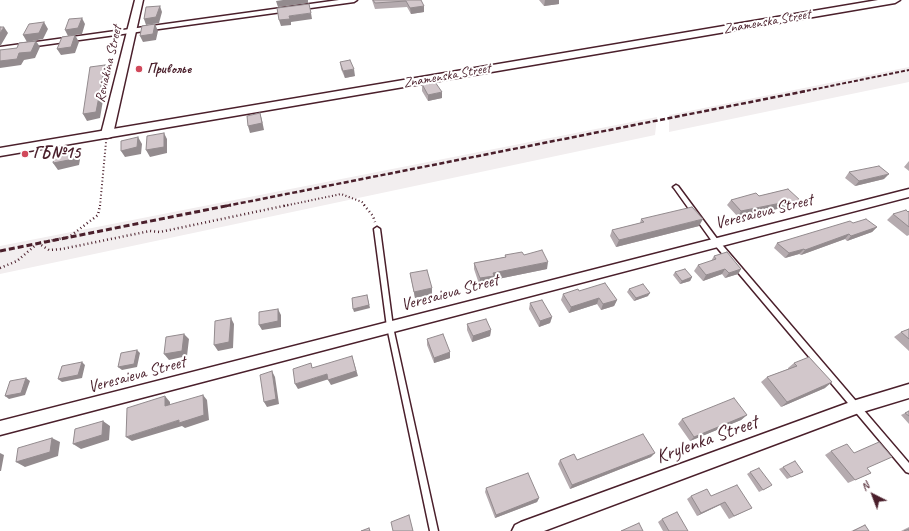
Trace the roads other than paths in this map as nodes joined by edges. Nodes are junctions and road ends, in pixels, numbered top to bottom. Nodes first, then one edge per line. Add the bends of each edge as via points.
1 (139, 0) edge
2 (354, 0) edge
3 (895, 0) edge
4 (131, 30) junction
5 (0, 49) edge
6 (107, 134) junction
7 (0, 152) edge
8 (676, 187) dead end
9 (909, 193) edge
10 (377, 229) road end
11 (716, 242) junction
12 (390, 326) junction
13 (909, 391) edge
14 (856, 407) junction
15 (0, 428) edge
16 (909, 469) edge
17 (434, 531) edge
18 (521, 531) edge

1 - 4 street, Reviakina Street
2 - 4 street
3 - 6 main road, Znamenska Street
4 - 5 street
4 - 6 street, Reviakina Street
6 - 7 main road, Znamenska Street
8 - 11 lane
9 - 11 street, Veresaieva Street
10 - 12 lane
11 - 12 street, Veresaieva Street
11 - 14 lane
12 - 15 street, Veresaieva Street
12 - 17 lane
13 - 14 street, Krylenka Street
14 - 16 lane
14 - 18 street, Krylenka Street

